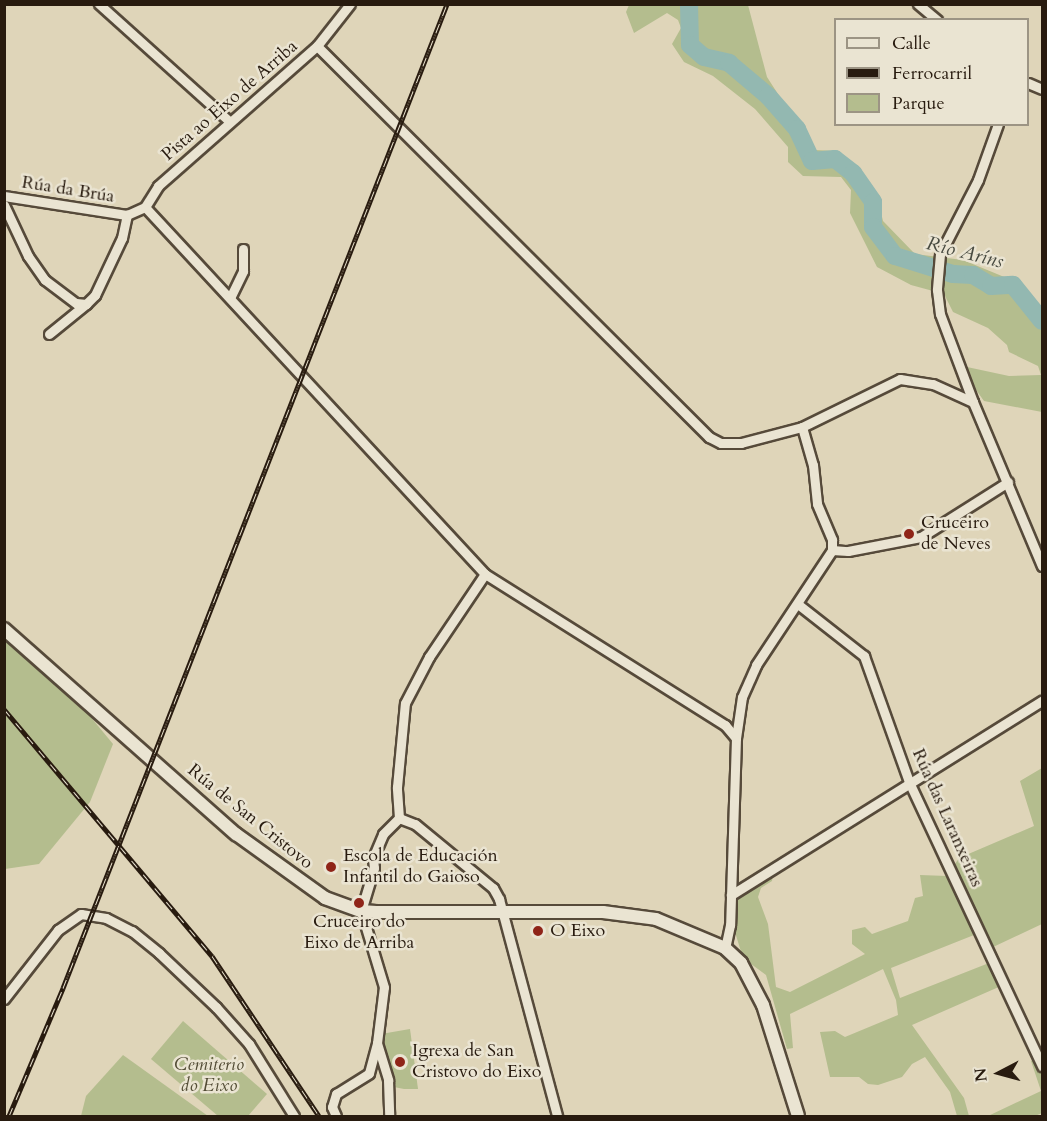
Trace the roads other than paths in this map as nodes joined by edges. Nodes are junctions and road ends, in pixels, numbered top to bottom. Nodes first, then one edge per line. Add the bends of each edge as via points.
1 (99, 4) edge
2 (350, 4) edge
3 (918, 4) edge
4 (935, 18) edge
5 (317, 46) junction
6 (230, 122) junction
7 (997, 126) edge
8 (4, 196) edge
9 (4, 206) edge
10 (145, 207) junction
11 (127, 215) junction
12 (243, 249) dead end
13 (230, 298) junction
14 (86, 304) junction
15 (50, 334) dead end
16 (973, 402) junction
17 (802, 427) junction
18 (1008, 482) junction
19 (832, 550) junction
20 (1042, 566) edge
21 (485, 574) junction
22 (799, 605) junction
23 (4, 629) edge
24 (1042, 700) edge
25 (736, 738) junction
26 (909, 782) junction
27 (399, 818) junction
28 (731, 895) junction
29 (501, 910) junction
30 (361, 911) junction
31 (725, 948) junction
32 (4, 999) edge
33 (377, 1043) junction
34 (1042, 1066) edge
35 (389, 1115) edge
36 (294, 1116) edge
37 (336, 1116) edge
38 (557, 1116) edge
39 (798, 1116) edge

1 - 6 street
2 - 5 street, Pista ao Eixo de Arriba
3 - 4 street
5 - 6 street, Pista ao Eixo de Arriba
5 - 17 street via 709,437 721,442 741,442
6 - 10 street, Pista ao Eixo de Arriba via 158,186
7 - 16 street via 978,180 938,264 938,299
8 - 11 street, Rúa da Brúa
9 - 14 street via 28,256 45,280 76,303
10 - 11 street
10 - 13 street
11 - 14 street via 122,238 95,295
12 - 13 street via 243,271
13 - 21 street
14 - 15 street
16 - 17 street via 933,384 900,379
16 - 18 street
17 - 19 street via 813,465 817,504 832,540
18 - 19 street via 921,537 848,551
18 - 20 street
19 - 22 street
21 - 25 street via 725,725
21 - 27 street via 429,657 405,703 397,787
22 - 25 street via 756,665 742,697
22 - 26 street, Rúa das Laranxeiras via 864,656
23 - 30 street, Rúa de San Cristovo via 254,848 326,898
24 - 26 street
25 - 28 street
26 - 28 street
26 - 34 street, Rúa das Laranxeiras
27 - 29 street via 415,824 493,888
27 - 30 street via 383,834 373,858 374,868
28 - 31 street
29 - 30 street, Rúa de San Cristovo
29 - 31 street, Rúa de San Cristovo via 603,912 656,919
29 - 38 street
30 - 33 street via 384,987
31 - 39 street, Rúa de San Cristovo via 741,963 763,1005
32 - 36 street via 58,930 81,914 106,918 132,931 216,1007 249,1044
33 - 35 street via 388,1080
33 - 37 street via 369,1073 336,1094 332,1107

